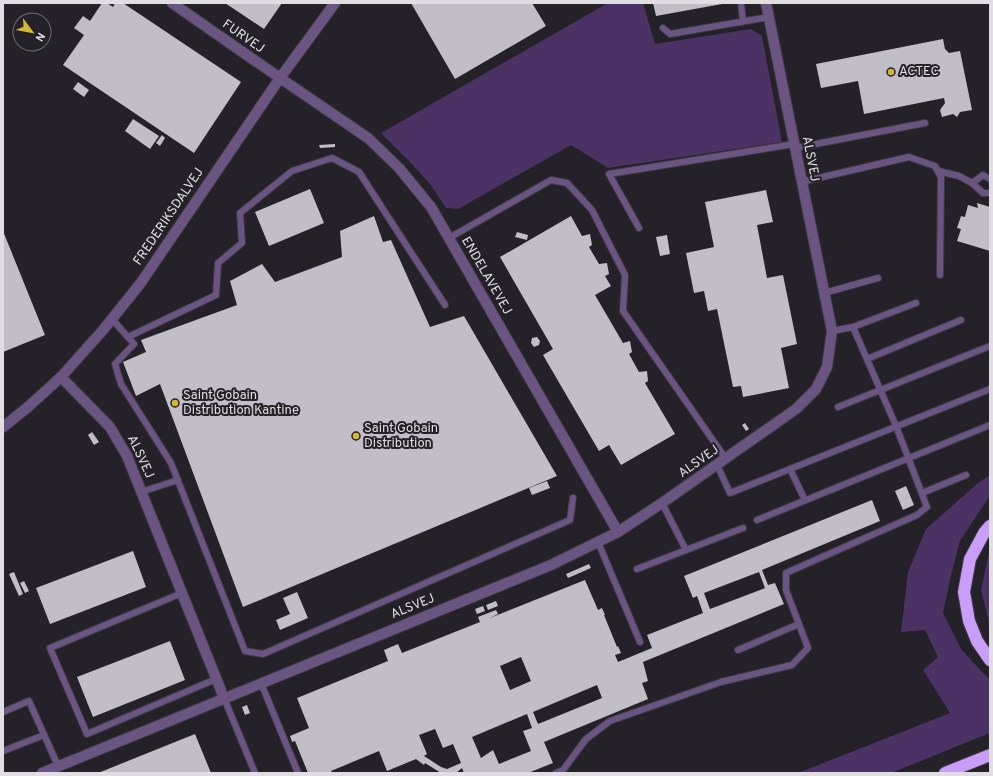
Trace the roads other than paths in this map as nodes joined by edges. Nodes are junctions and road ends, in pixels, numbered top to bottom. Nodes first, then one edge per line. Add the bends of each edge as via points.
1 (172, 3) edge
2 (335, 3) edge
3 (741, 3) edge
4 (766, 3) edge
5 (768, 17) junction
6 (743, 21) junction
7 (663, 28) dead end
8 (280, 78) junction
9 (925, 123) dead end
10 (794, 146) junction
11 (938, 171) junction
12 (990, 179) edge
13 (801, 182) junction
14 (972, 183) junction
15 (990, 193) edge
16 (639, 228) dead end
17 (449, 238) junction
18 (940, 276) dead end
19 (878, 278) dead end
20 (824, 293) junction
21 (916, 303) dead end
22 (445, 305) dead end
23 (112, 319) junction
24 (961, 320) dead end
25 (853, 327) junction
26 (832, 331) junction
27 (128, 337) junction
28 (990, 346) edge
29 (867, 359) junction
30 (61, 377) junction
31 (990, 389) edge
32 (880, 390) junction
33 (838, 408) dead end
34 (990, 425) edge
35 (896, 426) junction
36 (3, 427) edge
37 (726, 458) junction
38 (909, 458) junction
39 (717, 465) junction
40 (790, 469) junction
41 (966, 475) dead end
42 (178, 480) junction
43 (141, 492) junction
44 (922, 493) junction
45 (573, 498) dead end
46 (804, 500) junction
47 (662, 504) junction
48 (757, 520) dead end
49 (990, 526) edge
50 (743, 528) dead end
51 (618, 532) junction
52 (598, 542) junction
53 (686, 550) junction
54 (637, 569) dead end
55 (182, 593) junction
56 (799, 624) junction
57 (640, 642) dead end
58 (738, 650) dead end
59 (990, 660) edge
60 (216, 679) junction
61 (261, 683) junction
62 (224, 698) junction
63 (3, 712) edge
64 (44, 735) junction
65 (3, 751) edge
66 (990, 755) edge
67 (58, 766) junction
68 (42, 773) edge
69 (255, 773) edge
70 (298, 773) edge
71 (556, 773) edge
72 (945, 773) edge

1 - 8 street, FURVEJ
2 - 8 street, FREDERIKSDALVEJ
3 - 6 lane
4 - 5 street, ALSVEJ
5 - 6 lane
5 - 10 street, ALSVEJ
6 - 7 lane via 670,34
8 - 17 street, ENDELAVEVEJ via 368,138 400,168 431,207
8 - 23 street, FREDERIKSDALVEJ via 140,284
9 - 10 lane
10 - 13 street, ALSVEJ
10 - 16 lane via 609,174
11 - 13 lane via 935,166 909,157
11 - 14 lane via 959,176
11 - 18 lane via 941,177
12 - 14 lane via 983,175
13 - 20 street, ALSVEJ
14 - 15 lane via 983,193
17 - 37 lane via 551,180 567,183 592,210 624,275 623,311
17 - 51 street, ENDELAVEVEJ
19 - 20 lane
20 - 26 street, ALSVEJ
21 - 25 lane
22 - 27 lane via 358,172 332,158 292,171 240,213 242,243 218,263 216,296
23 - 27 lane
23 - 30 street, FREDERIKSDALVEJ
24 - 29 lane
25 - 26 lane
25 - 29 lane
26 - 37 street, ALSVEJ via 826,367 816,389 796,410
27 - 42 lane via 134,344 115,364 121,384 171,463
28 - 32 lane
29 - 32 lane
30 - 36 street, FREDERIKSDALVEJ
30 - 43 street, ALSVEJ via 110,427 127,456
31 - 35 lane
32 - 33 lane
32 - 35 lane
34 - 38 lane
35 - 38 lane
35 - 40 lane
37 - 39 street, ALSVEJ
38 - 44 lane
38 - 46 lane
39 - 40 lane via 730,493
39 - 47 street, ALSVEJ
40 - 46 lane
41 - 44 lane
42 - 43 lane
42 - 45 lane via 245,651 263,654 570,520
43 - 55 street, ALSVEJ
44 - 56 lane via 927,507 917,515 786,573 786,590
46 - 48 lane
47 - 51 street, ALSVEJ
47 - 53 lane
49 - 59 highway via 970,559 964,592 969,621
50 - 53 lane
51 - 52 street, ALSVEJ
52 - 57 lane
52 - 61 street, ALSVEJ via 551,565
53 - 54 lane
55 - 60 street, ALSVEJ
55 - 60 lane via 50,648 87,734
56 - 58 lane
56 - 71 lane via 808,648 792,665 721,682 610,721 586,739 563,770
60 - 62 street, ALSVEJ
61 - 62 street, ALSVEJ
61 - 70 lane
62 - 67 street, ALSVEJ
62 - 69 lane
63 - 64 lane via 29,701
64 - 65 lane
64 - 67 lane
66 - 72 highway
67 - 68 street, ALSVEJ

